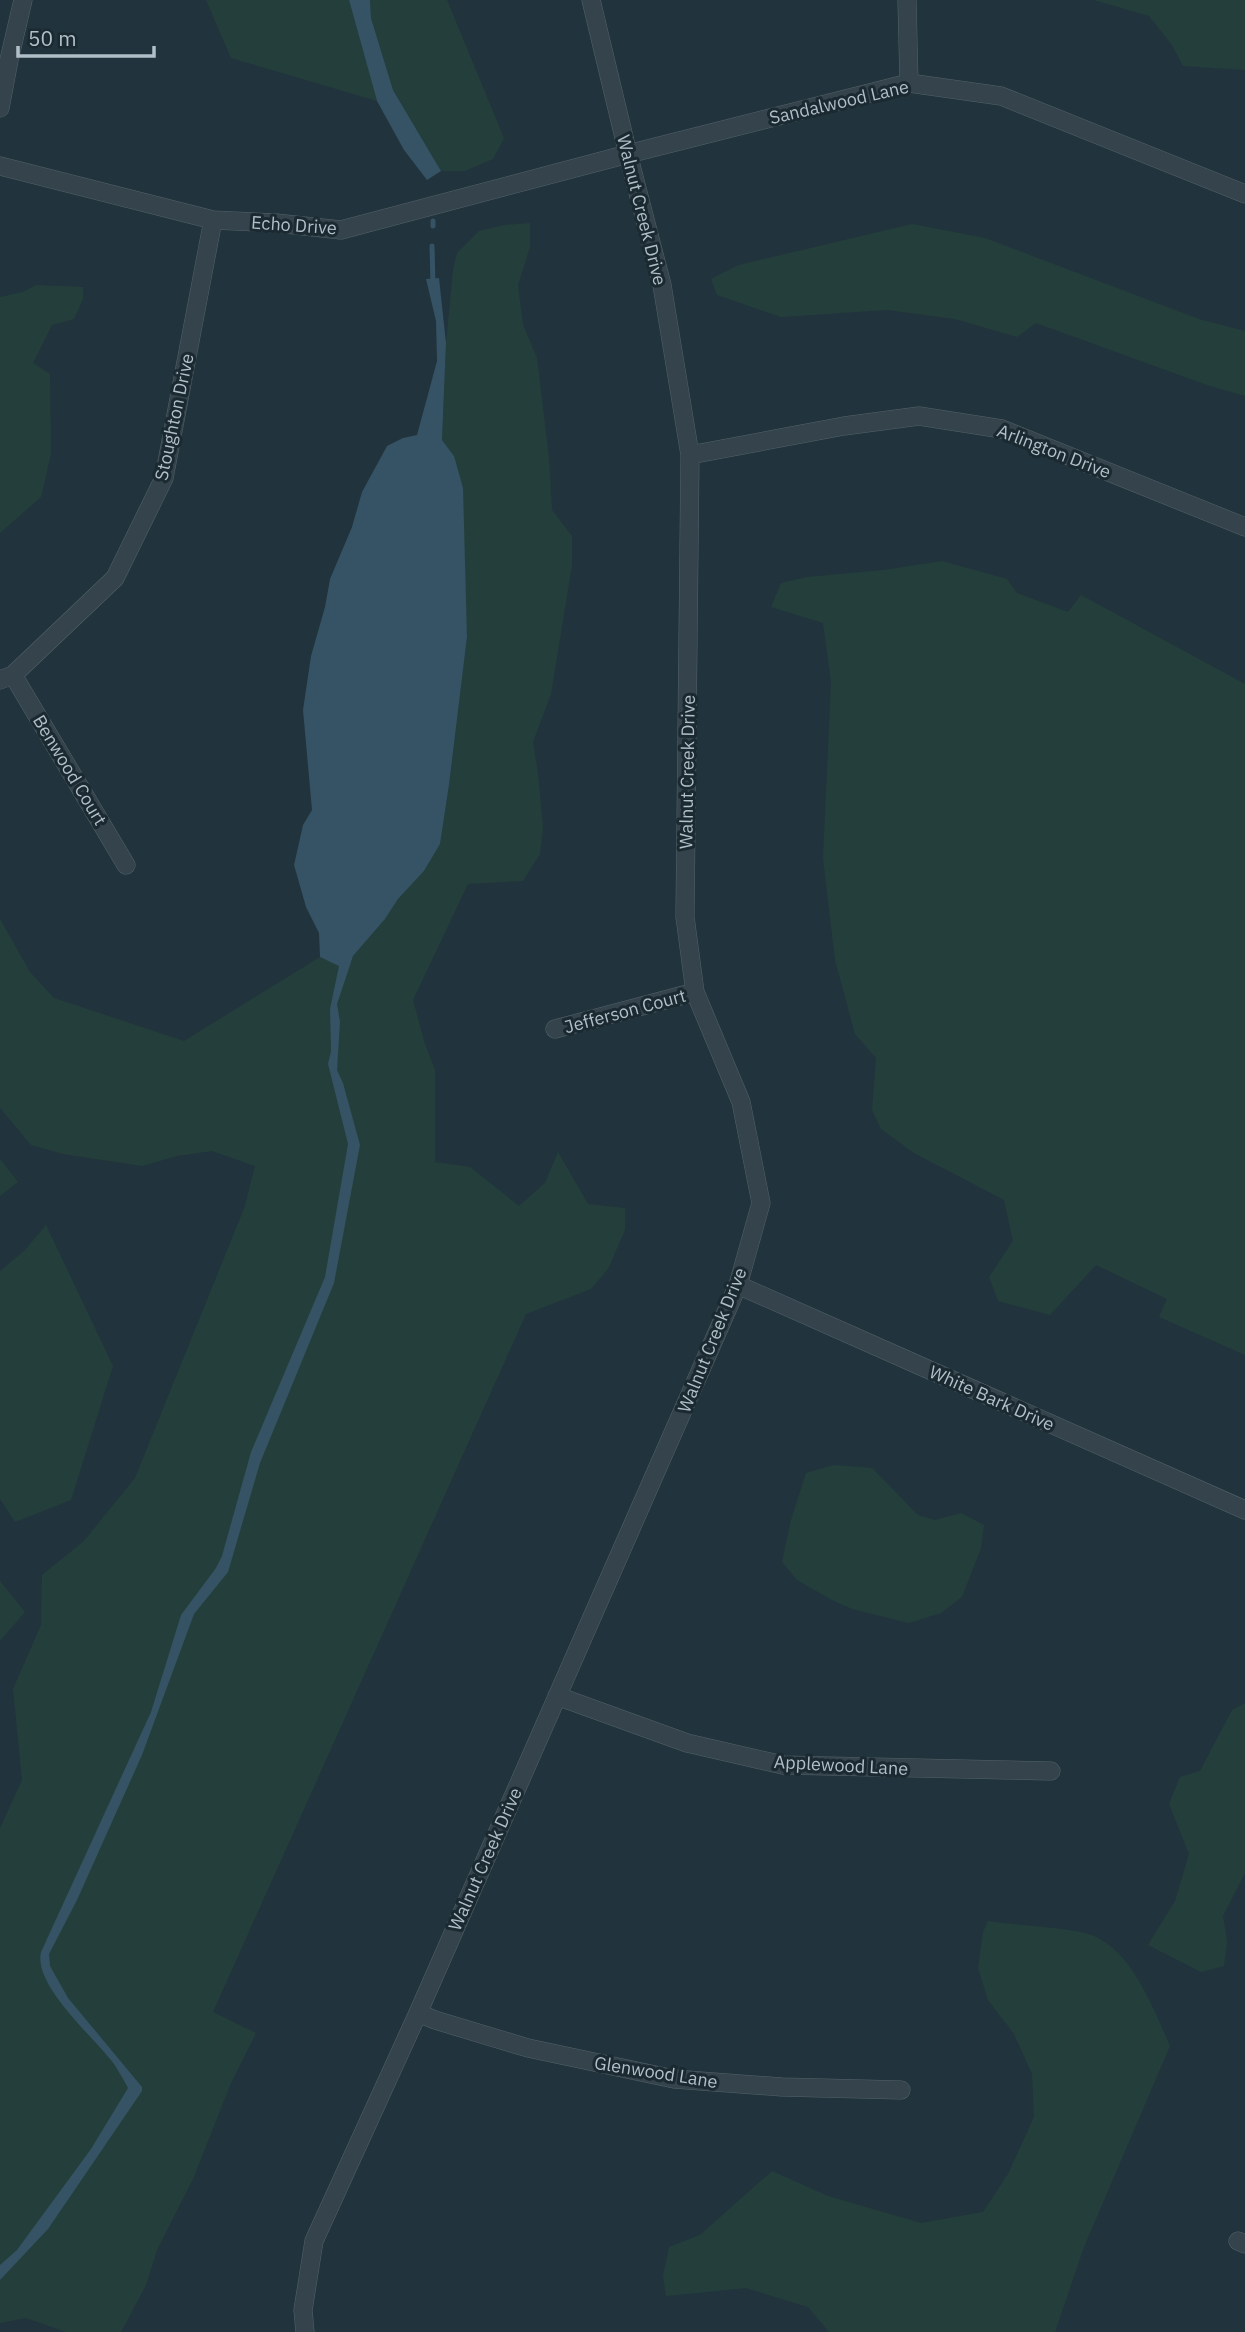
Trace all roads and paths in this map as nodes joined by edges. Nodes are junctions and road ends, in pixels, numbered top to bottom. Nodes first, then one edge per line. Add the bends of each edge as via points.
1 (23, 0) edge
2 (591, 0) edge
3 (907, 0) edge
4 (909, 83) junction
5 (0, 108) edge
6 (628, 154) junction
7 (0, 166) edge
8 (1245, 194) edge
9 (213, 220) junction
10 (690, 456) junction
11 (1245, 527) edge
12 (7, 678) edge
13 (126, 865) dead end
14 (695, 992) junction
15 (555, 1029) dead end
16 (738, 1285) junction
17 (1245, 1510) edge
18 (557, 1696) junction
19 (1051, 1771) dead end
20 (418, 2013) junction
21 (901, 2090) dead end
22 (305, 2332) edge

1 - 5 street
2 - 6 street, Walnut Creek Drive
3 - 4 street
4 - 6 street, Sandalwood Lane
4 - 8 street, Sandalwood Lane via 1001,96
6 - 9 street, Echo Drive via 341,230
6 - 10 street, Walnut Creek Drive via 662,285
7 - 9 street, Echo Drive
9 - 12 street, Stoughton Drive via 164,478 115,578
10 - 11 street, Arlington Drive via 919,416 1002,429
10 - 14 street, Walnut Creek Drive via 685,917
12 - 13 street, Benwood Court
14 - 15 street, Jefferson Court
14 - 16 street, Walnut Creek Drive via 741,1102 761,1203
16 - 17 street, White Bark Drive
16 - 18 street, Walnut Creek Drive
18 - 19 street, Applewood Lane via 687,1743 783,1765
18 - 20 street, Walnut Creek Drive
20 - 21 street, Glenwood Lane via 528,2048 674,2079
20 - 22 street, Walnut Creek Drive via 314,2241 303,2310

